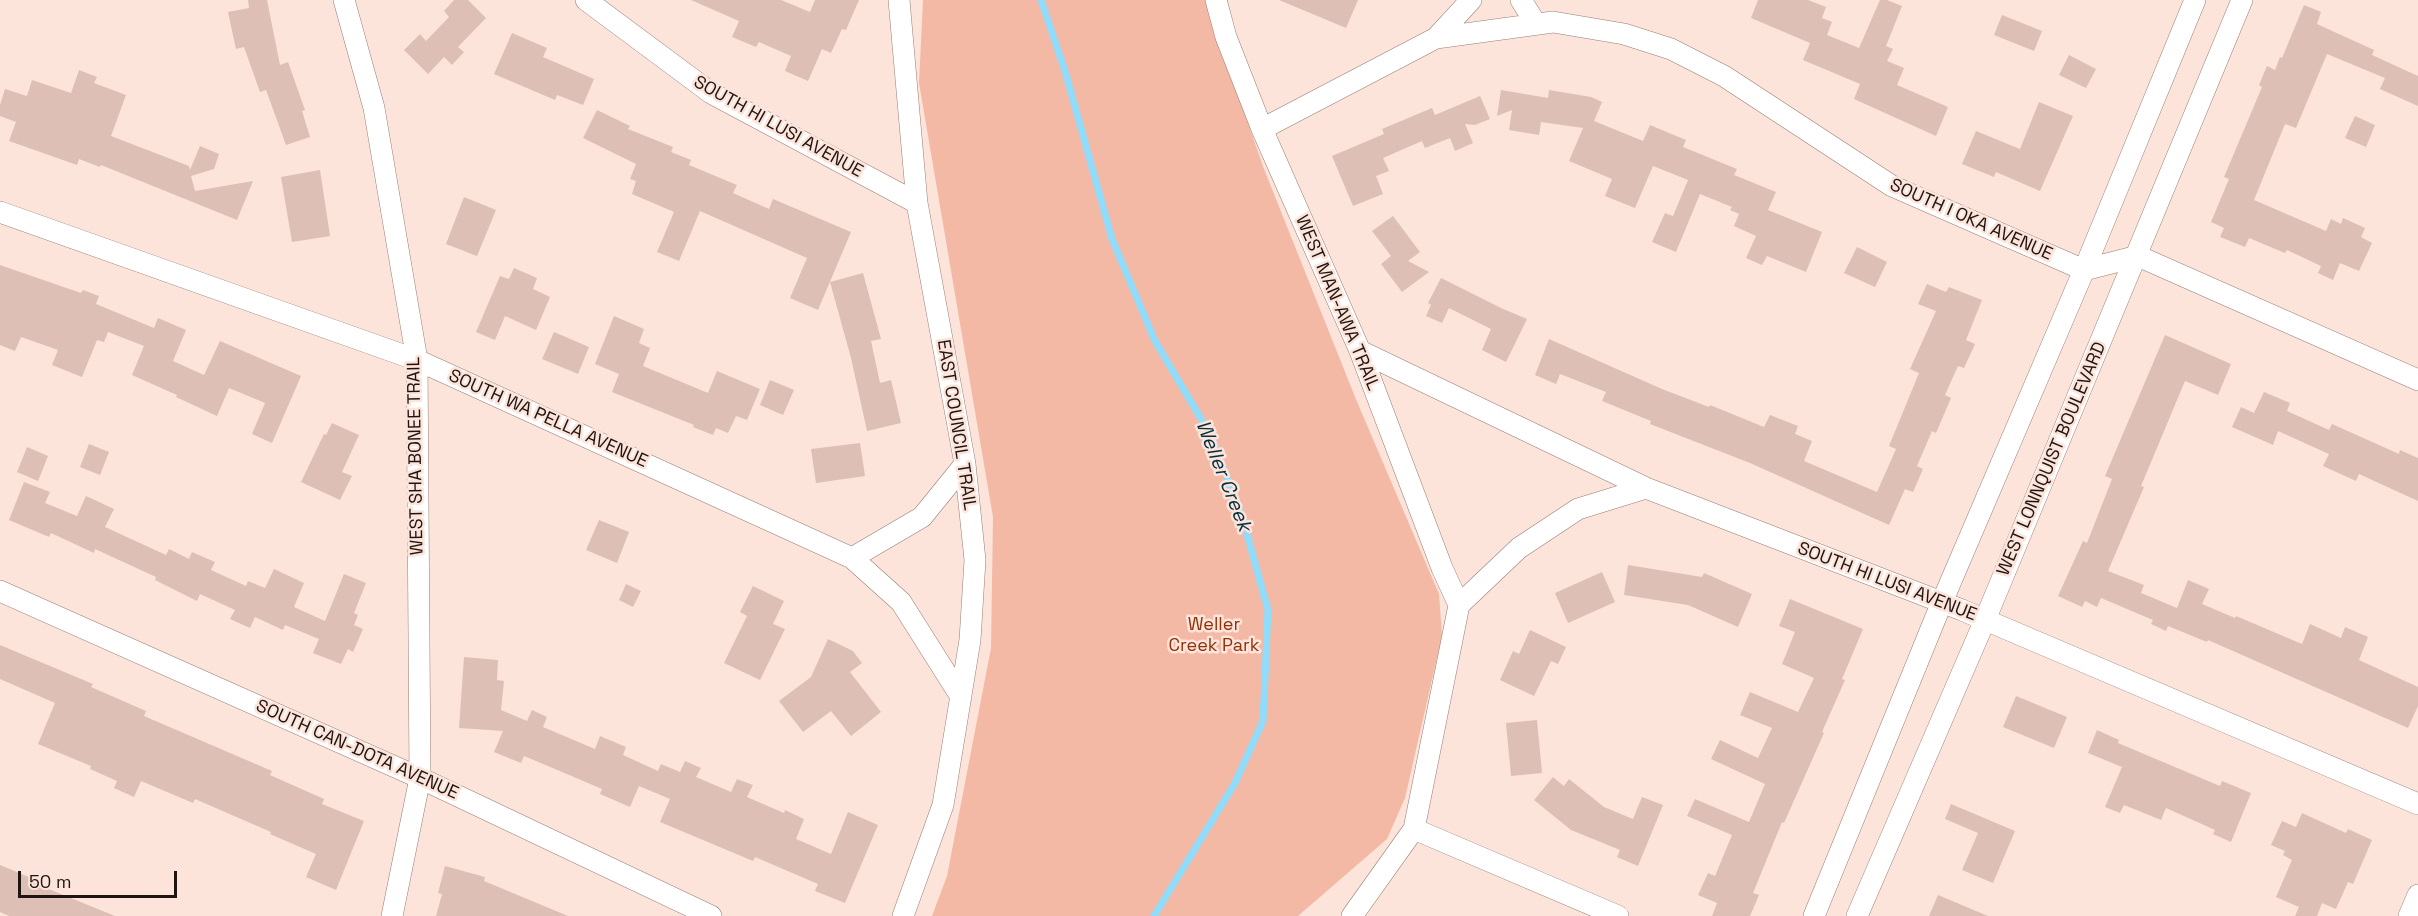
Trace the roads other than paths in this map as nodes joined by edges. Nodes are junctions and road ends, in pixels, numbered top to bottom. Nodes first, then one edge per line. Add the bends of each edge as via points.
1 (344, 0) edge
2 (586, 0) edge
3 (899, 0) edge
4 (1216, 0) edge
5 (1471, 0) edge
6 (1521, 0) edge
7 (2195, 0) edge
8 (2242, 0) edge
9 (1536, 24) junction
10 (1436, 38) junction
11 (1263, 129) junction
12 (917, 203) junction
13 (0, 212) edge
14 (2138, 256) junction
15 (2084, 270) junction
16 (1360, 351) junction
17 (417, 360) junction
18 (2418, 380) edge
19 (965, 464) junction
20 (1646, 488) junction
21 (852, 558) junction
22 (0, 591) edge
23 (1942, 602) junction
24 (1459, 605) junction
25 (1985, 620) junction
26 (961, 697) junction
27 (420, 778) junction
28 (2418, 804) edge
29 (1414, 829) junction
30 (2418, 895) edge
31 (392, 916) edge
32 (711, 916) edge
33 (903, 916) edge
34 (1352, 916) edge
35 (1618, 916) edge
36 (1814, 916) edge
37 (1857, 916) edge
38 (2409, 916) edge

1 - 17 street, WEST SHA BONEE TRAIL via 374,108
2 - 12 street, SOUTH HI LUSI AVENUE via 711,93
3 - 12 street, EAST COUNCIL TRAIL
4 - 11 street, WEST MAN-AWA TRAIL via 1226,37
5 - 10 street
6 - 9 street
7 - 15 street
8 - 14 street, WEST LONNQUIST BOULEVARD
9 - 10 street, SOUTH I OKA AVENUE
9 - 15 street, SOUTH I OKA AVENUE via 1553,22 1624,34 1671,49 1724,76 1892,186
10 - 11 street
11 - 16 street, WEST MAN-AWA TRAIL
12 - 19 street, EAST COUNCIL TRAIL
13 - 17 street, SOUTH WA PELLA AVENUE
14 - 15 street
14 - 18 street
14 - 25 street, WEST LONNQUIST BOULEVARD
15 - 23 street
16 - 20 street, SOUTH HI LUSI AVENUE
16 - 24 street, WEST MAN-AWA TRAIL
17 - 21 street, SOUTH WA PELLA AVENUE
17 - 27 street, WEST SHA BONEE TRAIL
19 - 21 street via 922,517
19 - 26 street, EAST COUNCIL TRAIL via 975,560 970,640
20 - 23 street, SOUTH HI LUSI AVENUE
20 - 24 street via 1578,509 1519,548
21 - 26 street, SOUTH WA PELLA AVENUE via 901,602
22 - 27 street, SOUTH CAN-DOTA AVENUE
23 - 25 street, SOUTH HI LUSI AVENUE
23 - 36 street
24 - 29 street
25 - 28 street, SOUTH HI LUSI AVENUE
25 - 37 street, WEST LONNQUIST BOULEVARD
26 - 33 street, EAST COUNCIL TRAIL via 943,805
27 - 31 street, WEST SHA BONEE TRAIL
27 - 32 street, SOUTH CAN-DOTA AVENUE
29 - 34 street
29 - 35 street
30 - 38 street

